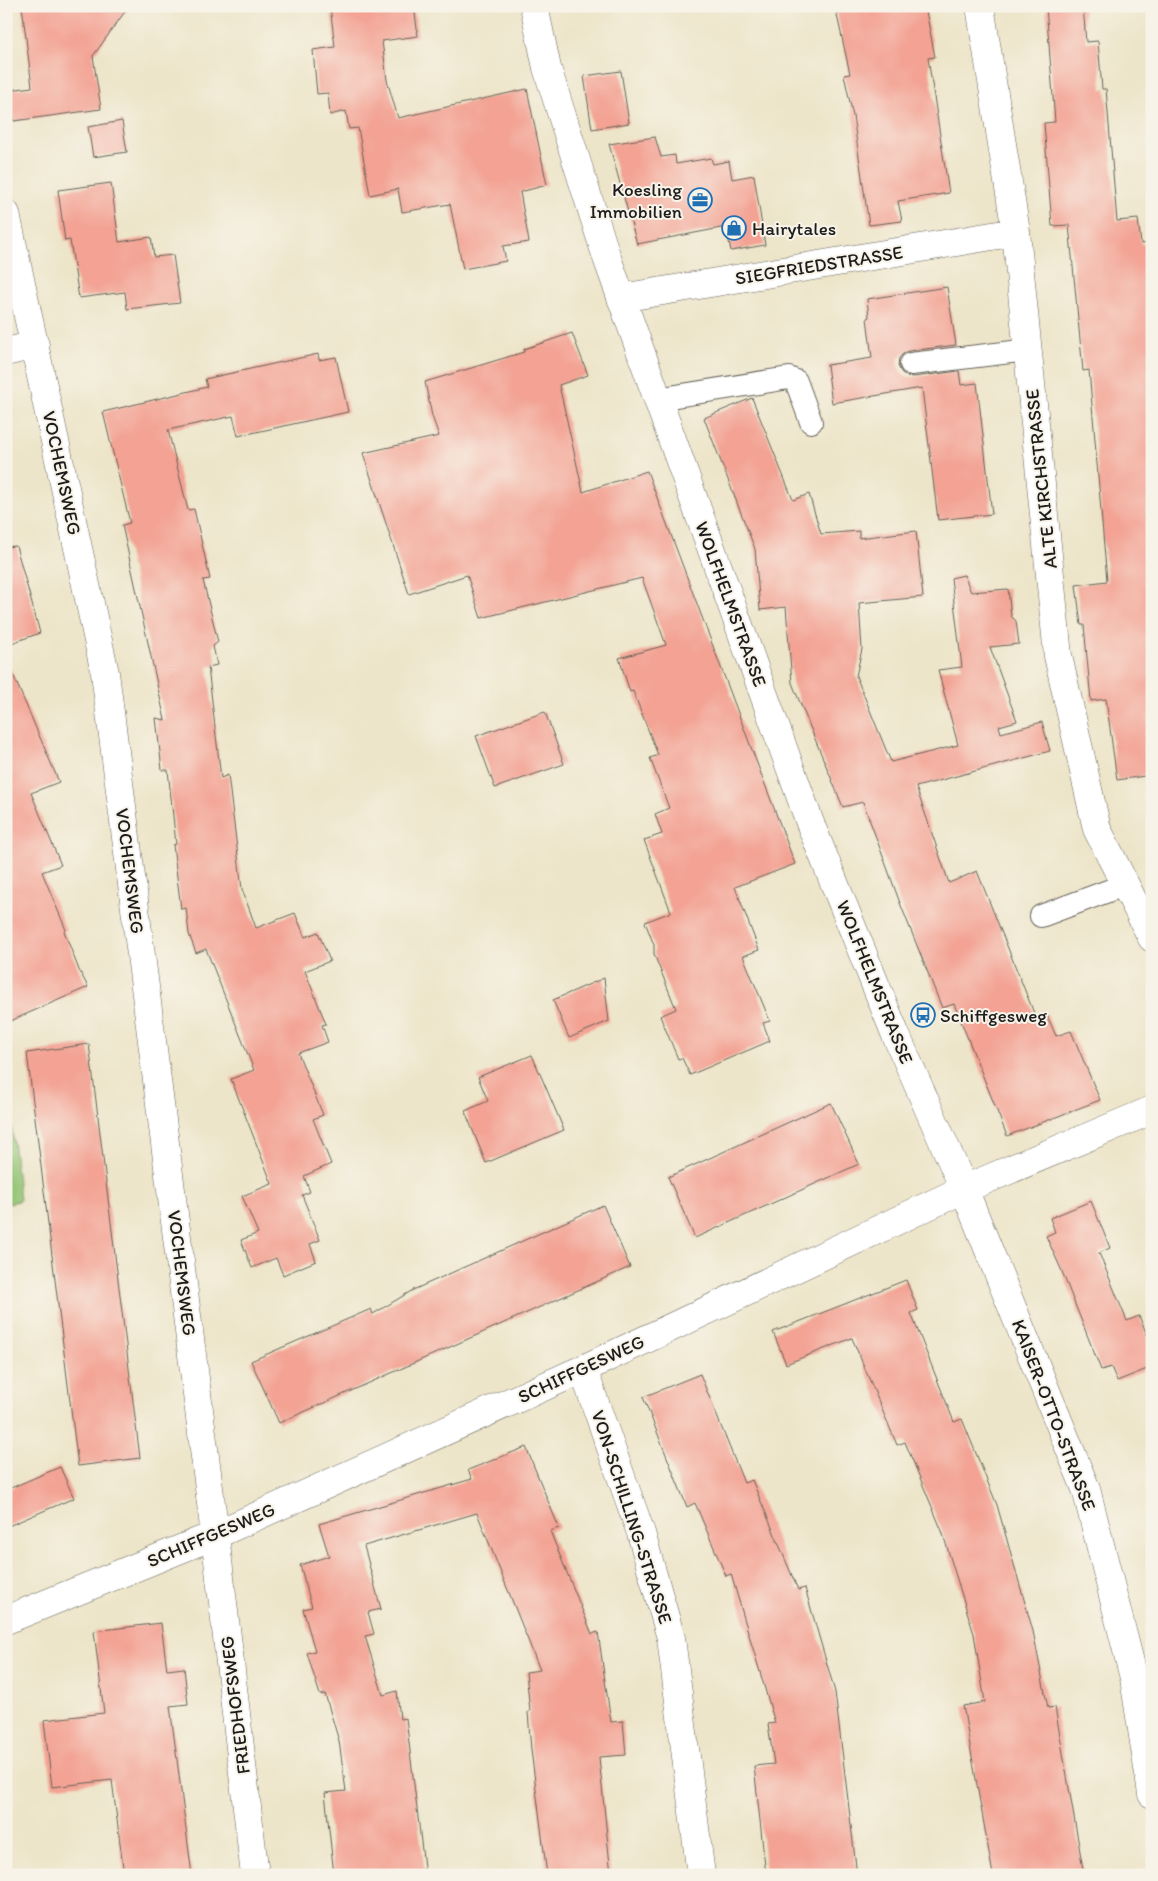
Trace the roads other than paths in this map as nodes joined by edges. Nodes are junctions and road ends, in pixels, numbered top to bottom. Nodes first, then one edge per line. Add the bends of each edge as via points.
1 (534, 6) edge
2 (980, 6) edge
3 (6, 214) edge
4 (1016, 232) junction
5 (621, 298) junction
6 (35, 345) junction
7 (1028, 350) junction
8 (6, 352) edge
9 (911, 364) dead end
10 (658, 399) junction
11 (810, 422) dead end
12 (1124, 883) junction
13 (1041, 916) dead end
14 (1152, 938) edge
15 (1152, 1110) edge
16 (964, 1188) junction
17 (583, 1369) junction
18 (215, 1535) junction
19 (6, 1620) edge
20 (1152, 1794) edge
21 (255, 1875) edge
22 (701, 1875) edge

1 - 5 street, WOLFHELMSTRASSE via 548,68
2 - 4 street, ALTE KIRCHSTRASSE
3 - 6 street, VOCHEMSWEG
4 - 5 street, SIEGFRIEDSTRASSE
4 - 7 street, ALTE KIRCHSTRASSE
5 - 10 street, WOLFHELMSTRASSE
6 - 8 street
6 - 18 street, VOCHEMSWEG via 105,674
7 - 9 lane
7 - 12 street, ALTE KIRCHSTRASSE via 1058,656 1097,829
10 - 11 lane via 789,378 796,382
10 - 16 street, WOLFHELMSTRASSE via 810,823 895,1033
12 - 13 lane
12 - 14 street, ALTE KIRCHSTRASSE
15 - 16 street, SCHIFFGESWEG
16 - 17 street, SCHIFFGESWEG
16 - 20 street, KAISER-OTTO-STRASSE via 1086,1489 1134,1678
17 - 18 street, SCHIFFGESWEG
17 - 22 street, VON-SCHILLING-STRASSE via 641,1533 671,1638
18 - 19 street, SCHIFFGESWEG
18 - 21 street, FRIEDHOFSWEG

